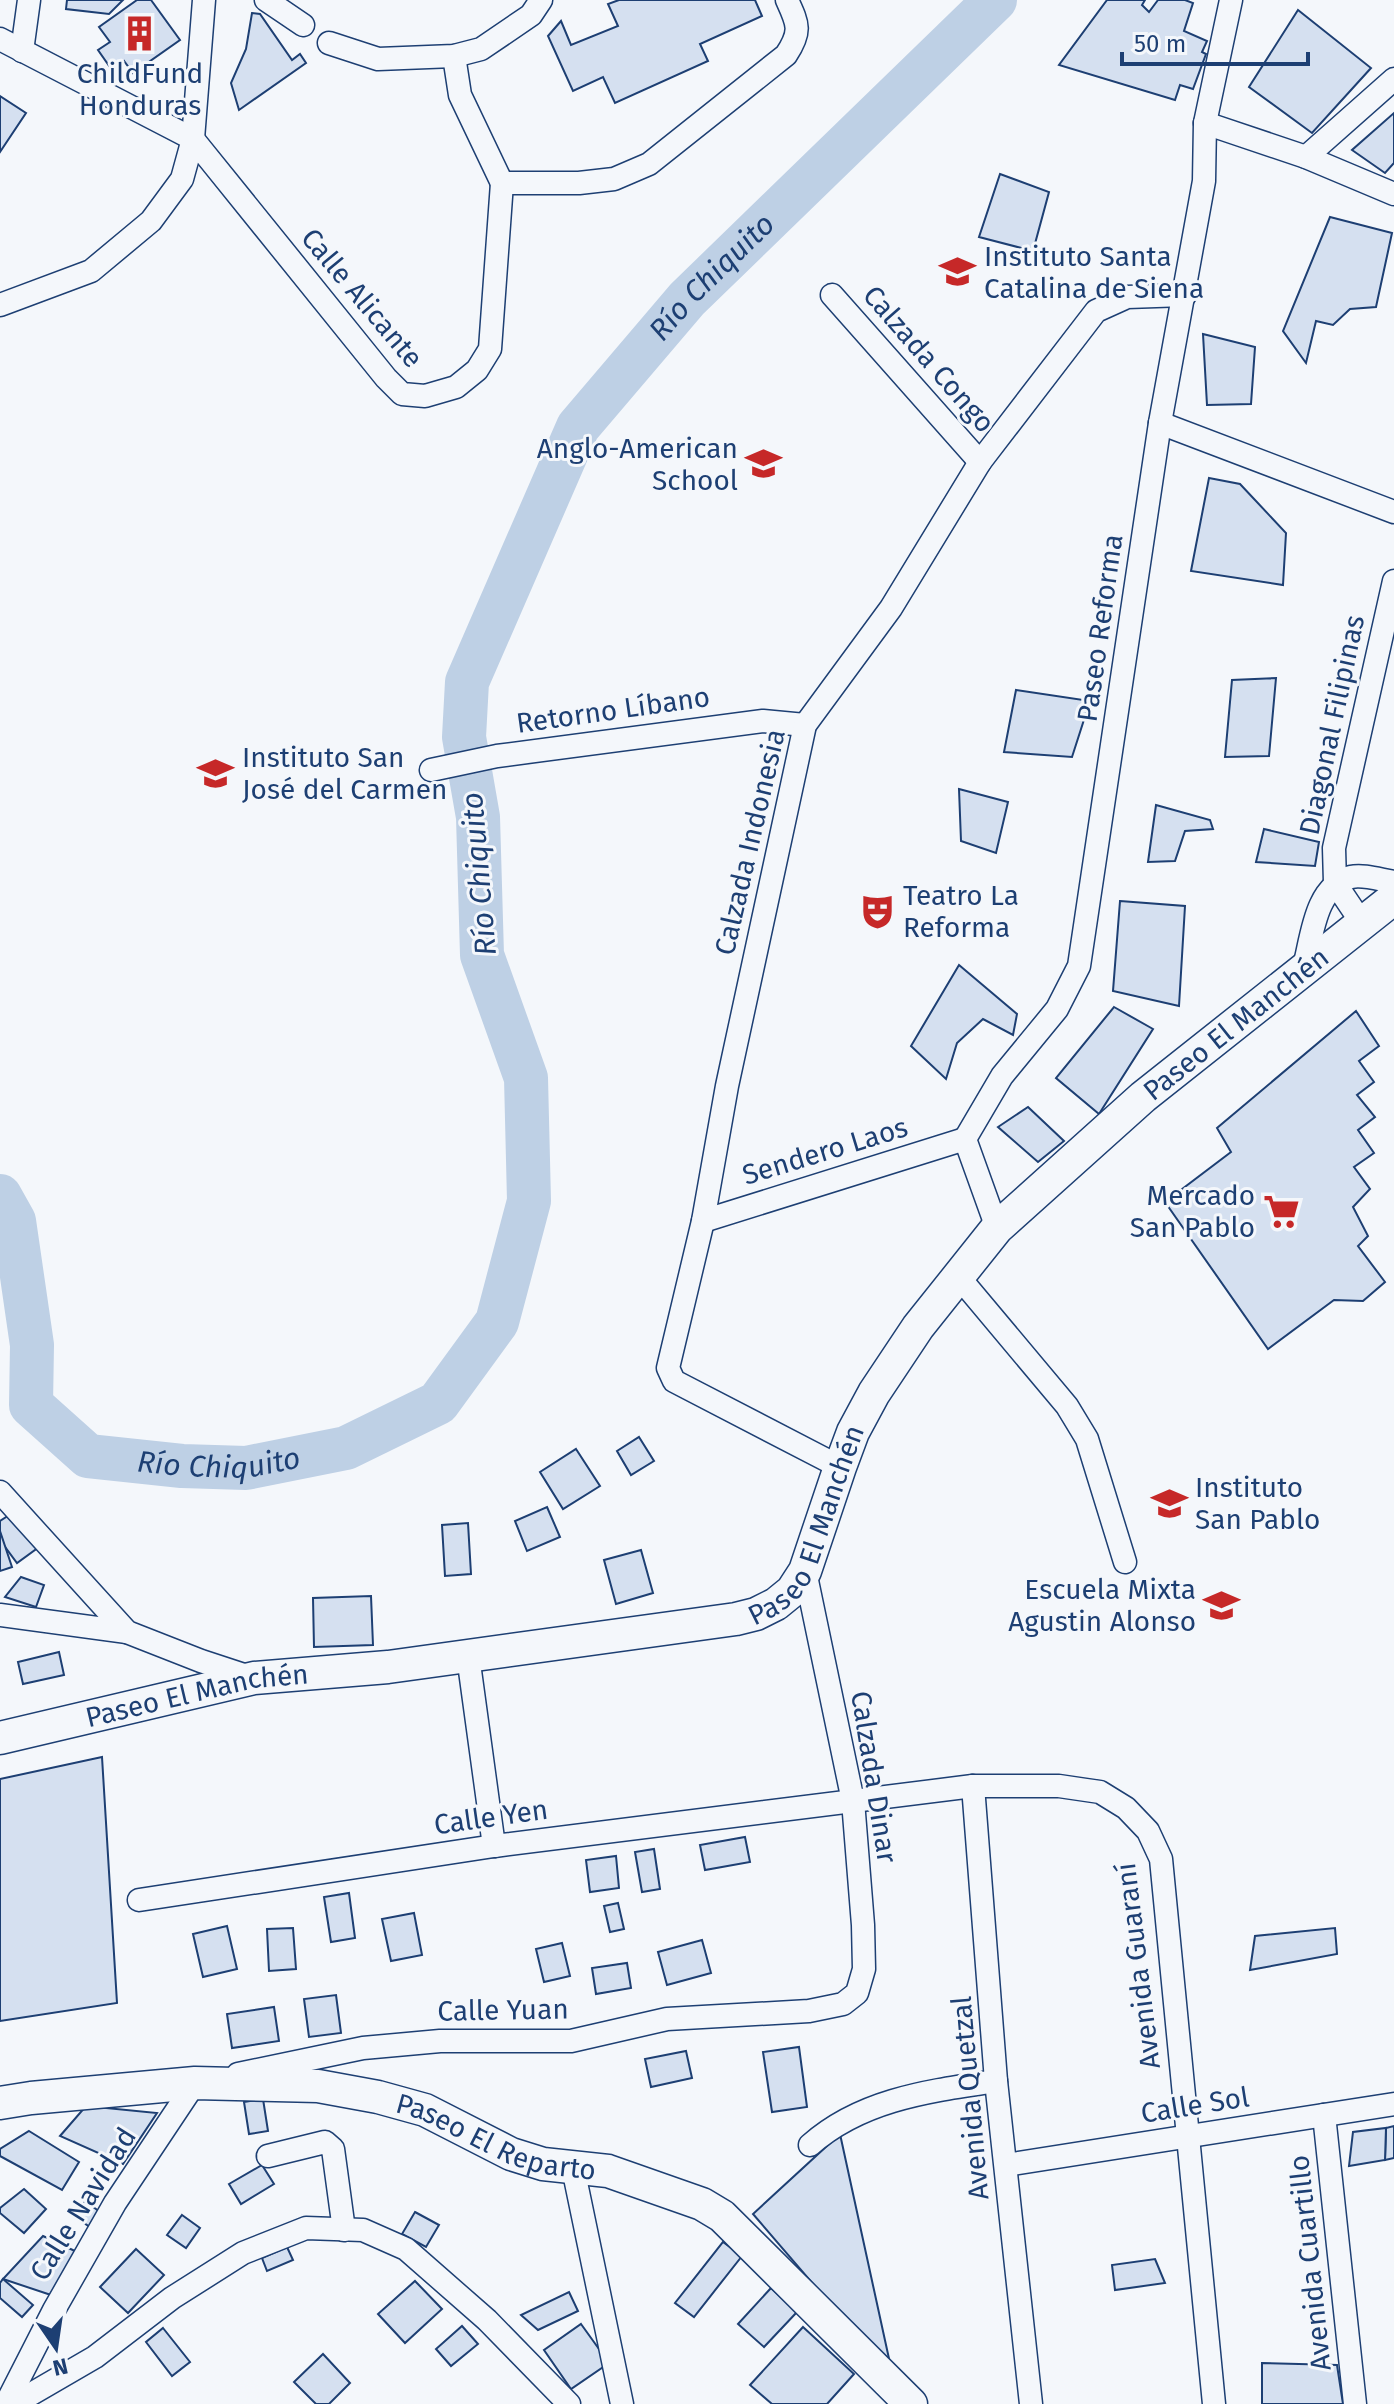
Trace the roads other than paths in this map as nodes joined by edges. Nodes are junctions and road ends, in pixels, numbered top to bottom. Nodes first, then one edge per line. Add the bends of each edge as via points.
1 (29, 0) edge
2 (204, 0) edge
3 (266, 0) edge
4 (541, 0) edge
5 (787, 0) edge
6 (1227, 1) edge
7 (303, 25) dead end
8 (0, 39) edge
9 (329, 43) dead end
10 (22, 51) junction
11 (454, 56) junction
12 (1394, 79) edge
13 (1205, 123) junction
14 (193, 139) junction
15 (1306, 157) junction
16 (502, 183) junction
17 (1394, 194) edge
18 (832, 295) dead end
19 (1185, 295) junction
20 (0, 305) edge
21 (1160, 423) junction
22 (980, 462) junction
23 (1394, 512) edge
24 (1394, 581) edge
25 (805, 725) junction
26 (431, 770) dead end
27 (1394, 882) edge
28 (1335, 883) junction
29 (1394, 898) edge
30 (1362, 923) junction
31 (1304, 967) junction
32 (965, 1139) junction
33 (703, 1221) junction
34 (997, 1228) junction
35 (958, 1276) junction
36 (840, 1467) junction
37 (0, 1492) edge
38 (1125, 1562) dead end
39 (805, 1571) junction
40 (0, 1615) edge
41 (127, 1632) junction
42 (468, 1656) junction
43 (254, 1678) junction
44 (0, 1738) edge
45 (973, 1786) junction
46 (853, 1801) junction
47 (494, 1846) junction
48 (139, 1900) dead end
49 (857, 1993) joint
50 (996, 2081) junction
51 (195, 2083) junction
52 (0, 2103) edge
53 (1394, 2104) edge
54 (1324, 2115) junction
55 (1187, 2137) junction
56 (810, 2145) dead end
57 (268, 2156) dead end
58 (1006, 2165) junction
59 (573, 2168) junction
60 (344, 2230) junction
61 (6, 2404) edge
62 (14, 2404) edge
63 (569, 2404) edge
64 (622, 2404) edge
65 (911, 2404) edge
66 (1031, 2404) edge
67 (1214, 2404) edge
68 (1355, 2404) edge

1 - 10 street
2 - 14 street
3 - 7 street
4 - 11 street via 531,15 481,49
5 - 16 street via 797,22 797,39 786,55 649,164 614,179
6 - 13 street, Paseo Reforma
8 - 10 street
9 - 11 street via 378,59
10 - 14 street
11 - 16 street via 460,95
12 - 15 street
13 - 15 street
13 - 19 street, Paseo Reforma via 1204,181
14 - 16 street, Calle Alicante via 402,394 425,396 456,387 477,370 490,349
14 - 20 street via 182,179 151,221 91,271
15 - 17 street
18 - 22 street, Calzada Congo
19 - 21 street, Paseo Reforma
19 - 22 street, Calzada Indonesia via 1127,297 1096,311
21 - 23 street
21 - 32 street, Paseo Reforma via 1079,966 1057,1009 1002,1076
22 - 25 street, Calzada Indonesia via 891,608
24 - 28 street, Diagonal Filipinas via 1334,848
25 - 26 street, Retorno Líbano via 763,721 497,756
25 - 33 street, Calzada Indonesia
27 - 28 street via 1353,876
28 - 30 street
28 - 31 street, Diagonal Filipinas via 1324,897
29 - 30 street, Paseo El Manchén
30 - 31 street, Paseo El Manchén
31 - 34 street, Paseo El Manchén via 1143,1097
32 - 33 street, Sendero Laos
32 - 34 street
33 - 36 street, Calzada Indonesia via 668,1368 674,1381
34 - 35 street, Paseo El Manchén
35 - 36 street, Paseo El Manchén via 874,1393
35 - 38 street via 1059,1396 1087,1439
36 - 39 street, Paseo El Manchén
37 - 41 street
39 - 42 street, Paseo El Manchén via 792,1591 756,1614
39 - 46 street, Calzada Dinar
40 - 41 street
41 - 43 street
42 - 43 street, Paseo El Manchén
42 - 47 street
43 - 44 street, Paseo El Manchén
45 - 46 street, Avenida Guaraní
45 - 50 street, Avenida Quetzal
45 - 55 street, Avenida Guaraní via 1059,1786 1100,1792 1148,1831 1161,1859
46 - 47 street, Calle Yen
46 - 49 street, Calzada Dinar via 864,1969
47 - 48 street, Calle Yen
49 - 51 street, Calle Yuan via 843,2004 809,2011 667,2019 571,2041 440,2041 363,2048
50 - 56 street via 915,2093 864,2110
50 - 58 street, Avenida Quetzal
51 - 52 street, Paseo El Reparto
51 - 59 street, Paseo El Reparto via 318,2086 378,2097 425,2110 511,2154
51 - 61 street, Calle Navidad via 108,2216
53 - 54 street, Calle Sol
54 - 55 street, Calle Sol
54 - 68 street, Avenida Cuartillo
55 - 58 street, Calle Sol
55 - 67 street, Avenida Guaraní
57 - 60 street via 330,2145
58 - 66 street, Avenida Quetzal
59 - 64 street
59 - 65 street, Paseo El Reparto via 640,2181 722,2216
60 - 62 street via 306,2228 243,2253 172,2298 95,2357
60 - 63 street via 363,2230 406,2249 487,2320

